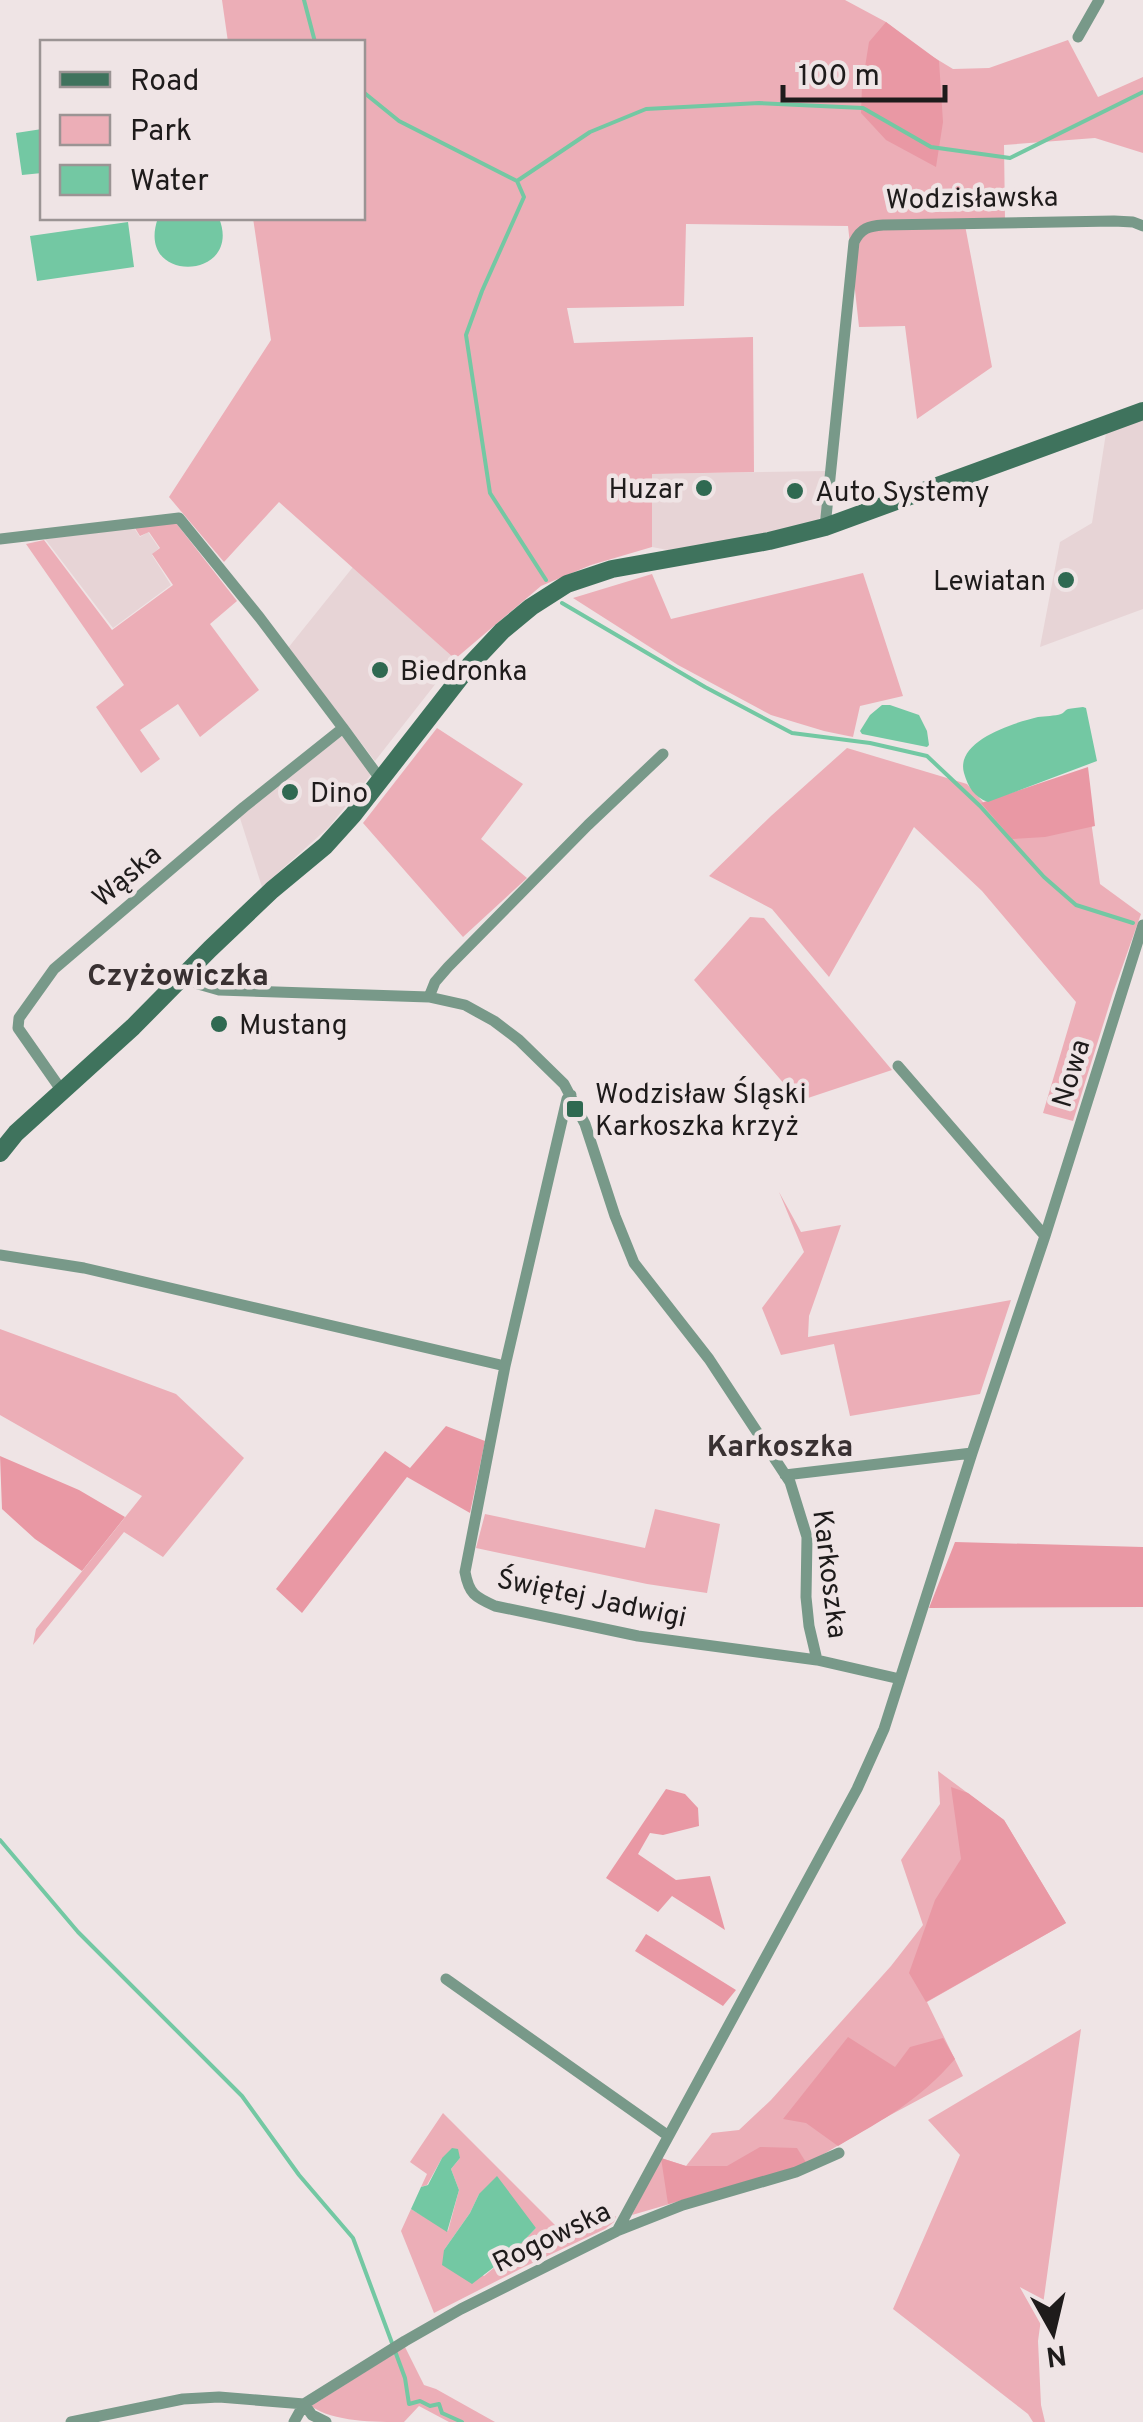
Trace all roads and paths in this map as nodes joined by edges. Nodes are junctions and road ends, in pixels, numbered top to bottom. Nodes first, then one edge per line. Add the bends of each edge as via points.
1 (1099, 0) edge
2 (1078, 37) dead end
3 (1143, 226) edge
4 (1143, 411) edge
5 (824, 527) junction
6 (0, 539) edge
7 (343, 728) junction
8 (662, 754) dead end
9 (381, 780) junction
10 (1143, 925) edge
11 (186, 974) junction
12 (429, 996) junction
13 (898, 1066) dead end
14 (62, 1091) junction
15 (571, 1095) junction
16 (0, 1153) edge
17 (1046, 1236) junction
18 (0, 1256) edge
19 (505, 1366) junction
20 (972, 1453) junction
21 (785, 1474) junction
22 (817, 1660) junction
23 (900, 1679) junction
24 (446, 1980) dead end
25 (667, 2135) junction
26 (839, 2154) dead end
27 (617, 2231) junction
28 (304, 2404) junction
29 (72, 2422) edge
30 (294, 2422) edge
31 (326, 2422) edge

1 - 2 street
3 - 5 street, Wodzisławska via 883,225 858,233
4 - 5 street
5 - 9 street via 612,568 567,584 502,631
6 - 7 street via 179,518
7 - 9 street
7 - 14 street, Wąska via 54,969 18,1028
8 - 12 street via 448,967
9 - 11 street via 324,846
10 - 17 street, Nowa
11 - 12 street, Karkoszka via 219,990
11 - 14 street
12 - 15 street, Karkoszka via 494,1021
13 - 17 street
14 - 16 street
15 - 19 street, Świętej Jadwigi
15 - 21 street, Karkoszka via 634,1262
17 - 20 street, Nowa
18 - 19 street via 84,1268
19 - 22 street, Świętej Jadwigi via 465,1572 478,1599 638,1636
20 - 21 street
20 - 23 street, Nowa
21 - 22 street, Karkoszka via 807,1537 808,1626
22 - 23 street, Karkoszka
23 - 25 street via 857,1789
24 - 25 street
25 - 27 street
26 - 27 street, Rogowska
27 - 28 street, Rogowska via 460,2308
28 - 29 street via 183,2399
28 - 30 street, Rogowska
28 - 31 street

